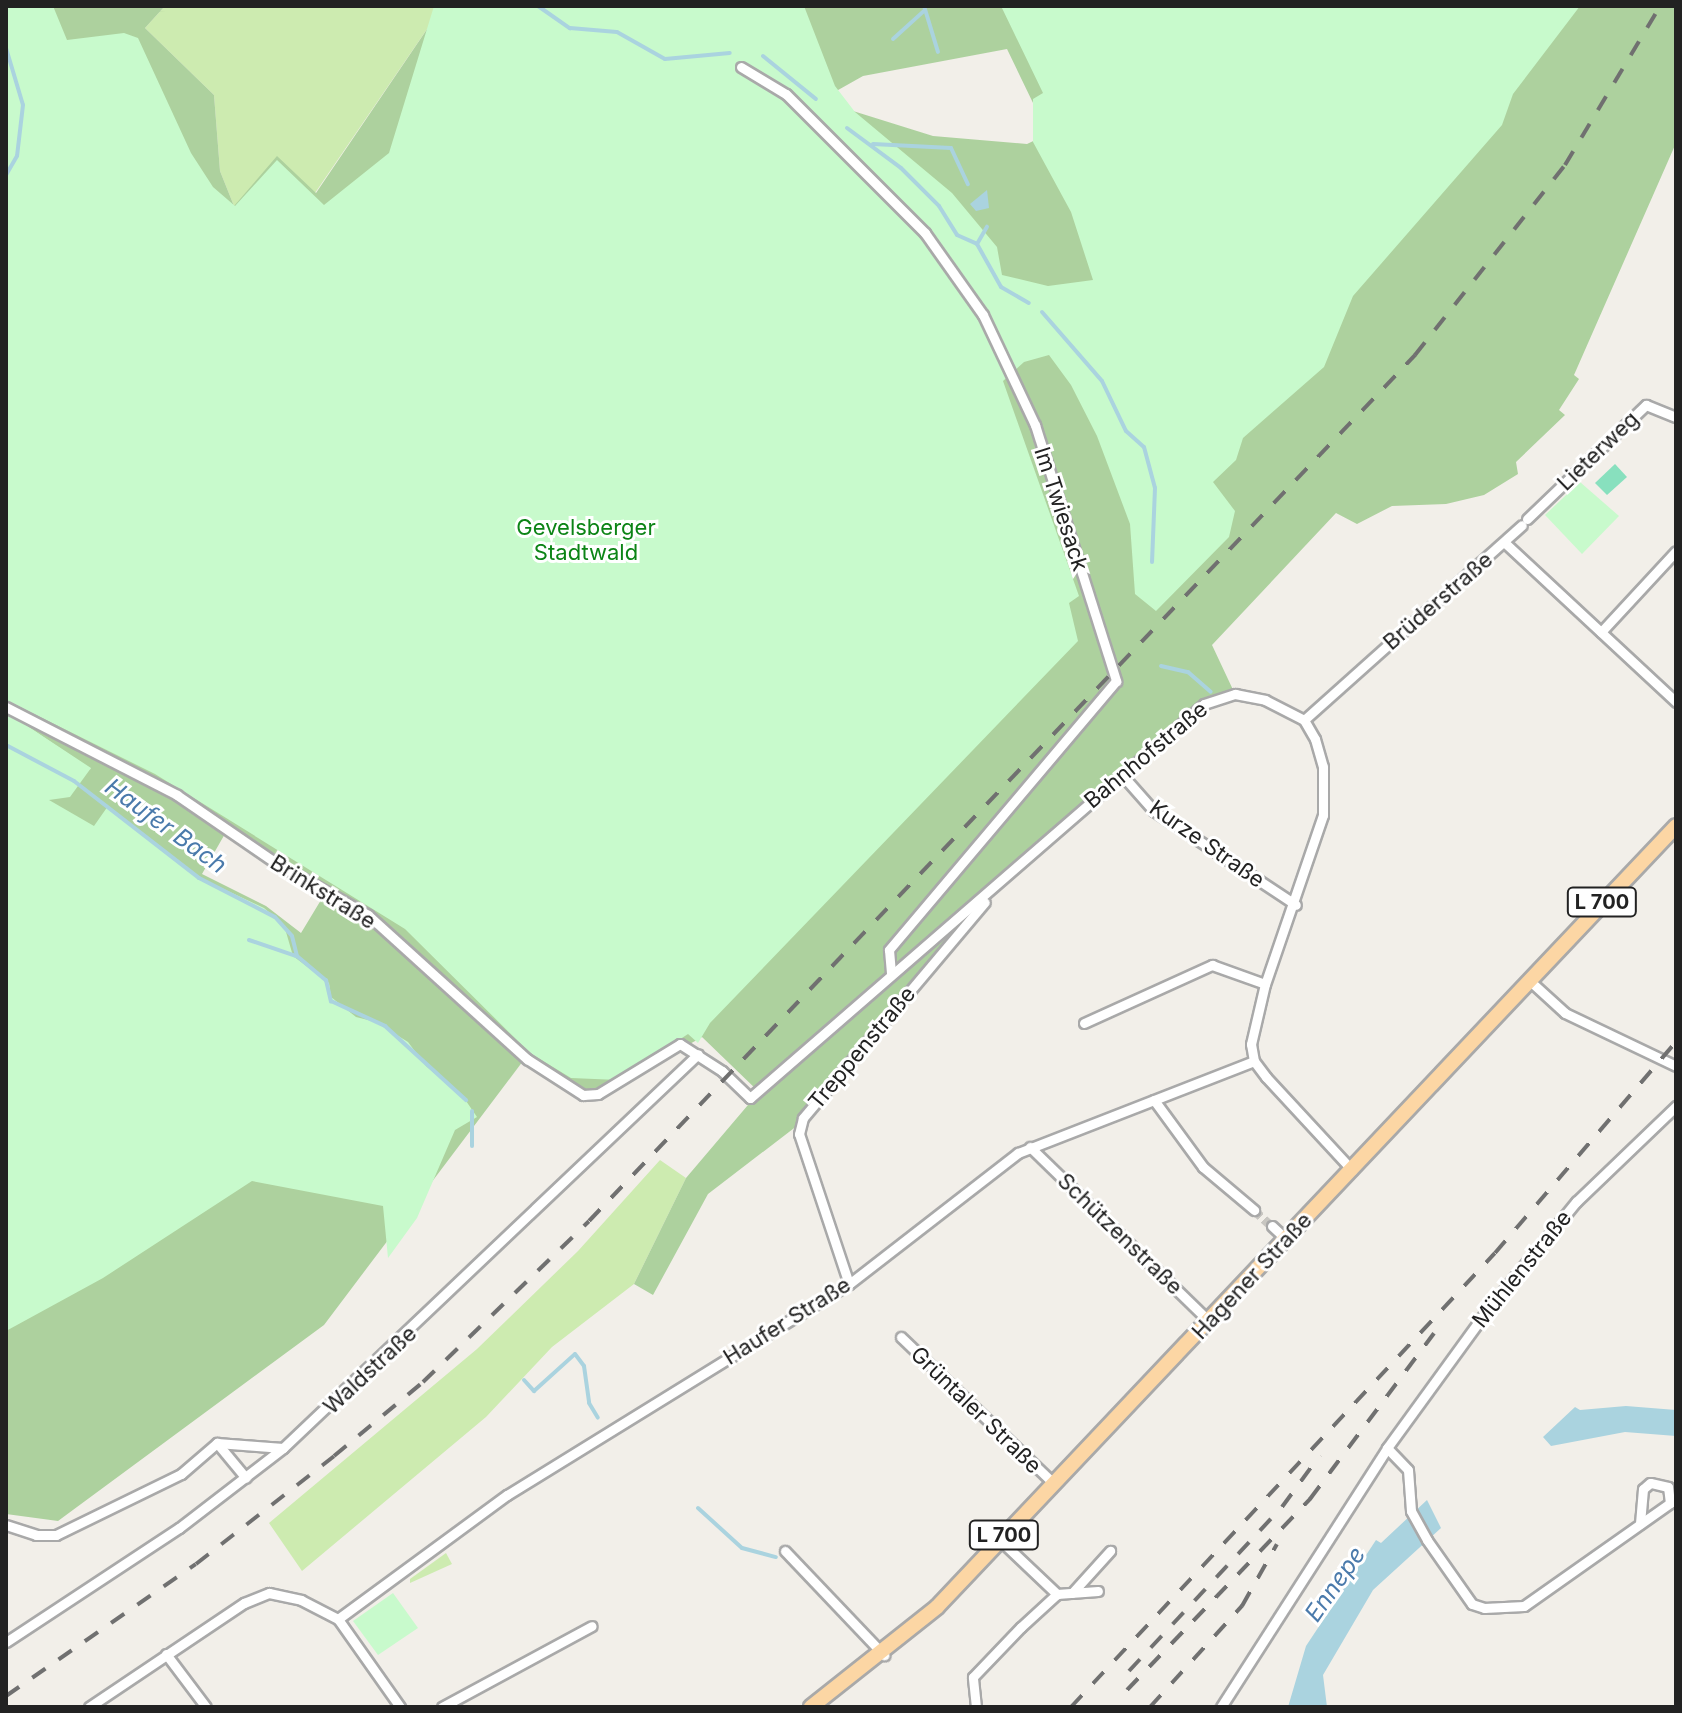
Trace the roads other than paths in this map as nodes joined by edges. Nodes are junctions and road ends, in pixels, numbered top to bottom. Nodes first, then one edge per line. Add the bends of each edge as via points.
1 (741, 67) dead end
2 (1676, 417) edge
3 (1504, 542) junction
4 (1676, 551) edge
5 (1601, 632) junction
6 (1676, 702) edge
7 (6, 707) edge
8 (1304, 720) junction
9 (1123, 776) junction
10 (1676, 826) edge
11 (1003, 881) junction
12 (1296, 905) junction
13 (891, 975) junction
14 (1530, 981) junction
15 (1265, 984) junction
16 (1084, 1023) dead end
17 (698, 1054) junction
18 (1254, 1061) junction
19 (1676, 1066) edge
20 (1154, 1100) junction
21 (1676, 1106) edge
22 (1030, 1147) junction
23 (1352, 1170) junction
24 (1254, 1210) tunnel mouth
25 (1272, 1226) tunnel mouth
26 (1286, 1239) junction
27 (849, 1284) junction
28 (1209, 1321) junction
29 (901, 1337) dead end
30 (217, 1443) junction
31 (283, 1448) junction
32 (1387, 1448) junction
33 (246, 1478) junction
34 (1052, 1482) junction
35 (1640, 1524) junction
36 (6, 1525) edge
37 (1000, 1540) junction
38 (785, 1551) dead end
39 (1110, 1551) dead end
40 (1098, 1591) dead end
41 (1072, 1593) junction
42 (1057, 1594) junction
43 (338, 1619) junction
44 (592, 1626) dead end
45 (6, 1642) edge
46 (166, 1654) junction
47 (884, 1655) junction
48 (89, 1707) edge
49 (206, 1707) edge
50 (400, 1707) edge
51 (442, 1707) edge
52 (811, 1707) edge
53 (976, 1707) edge
54 (1221, 1707) edge

1 - 13 street, Im Twiesack via 786,94 925,233 983,315 1035,425 1116,681 889,950
2 - 3 street, Lieterweg via 1646,405
3 - 5 street, Brüderstraße
3 - 8 street, Brüderstraße
4 - 5 street
5 - 6 street, Brüderstraße
7 - 17 street, Brinkstraße via 177,795 279,865 368,915 527,1059 583,1095 598,1094 680,1044
8 - 9 street, Bahnhofstraße via 1256,698 1218,697
8 - 12 street via 1321,753 1323,815
9 - 11 street, Bahnhofstraße
9 - 12 street, Kurze Straße via 1154,811
10 - 14 main road, Hagener Straße / L 700
11 - 13 street, Bahnhofstraße
11 - 27 street, Treppenstraße via 803,1118 799,1134
12 - 15 street
13 - 17 street, Bahnhofstraße via 750,1098
14 - 19 street via 1565,1013
14 - 23 main road, Hagener Straße / L 700
15 - 16 street via 1212,965
15 - 18 street via 1252,1029
17 - 31 street, Waldstraße
18 - 20 street, Haufer Straße
18 - 23 street via 1303,1122
20 - 22 street, Haufer Straße
20 - 24 street via 1203,1167
21 - 32 street, Mühlenstraße via 1576,1202 1485,1313
22 - 27 street, Haufer Straße
22 - 28 street, Schützenstraße
23 - 26 main road, Hagener Straße / L 700
25 - 26 street
26 - 28 main road, Hagener Straße / L 700
27 - 43 street, Haufer Straße via 507,1495
28 - 34 main road, Hagener Straße / L 700
29 - 34 street, Grüntaler Straße
30 - 31 street
30 - 33 street
30 - 36 street via 181,1474 56,1535
31 - 33 street, Waldstraße
32 - 35 street via 1408,1470 1411,1511 1472,1604 1504,1610 1524,1606
32 - 54 street, Mühlenstraße
33 - 45 street, Waldstraße
34 - 37 main road, Hagener Straße / L 700
35 - 35 street via 1670,1503 1668,1487 1650,1483 1643,1489
37 - 42 street
37 - 47 main road, Hagener Straße / L 700
38 - 47 street
39 - 41 street
40 - 41 street
41 - 42 street
42 - 53 street via 973,1677
43 - 46 street via 301,1600 269,1593
43 - 50 street
44 - 51 street
46 - 48 street
46 - 49 street
47 - 52 main road, Hagener Straße / L 700

